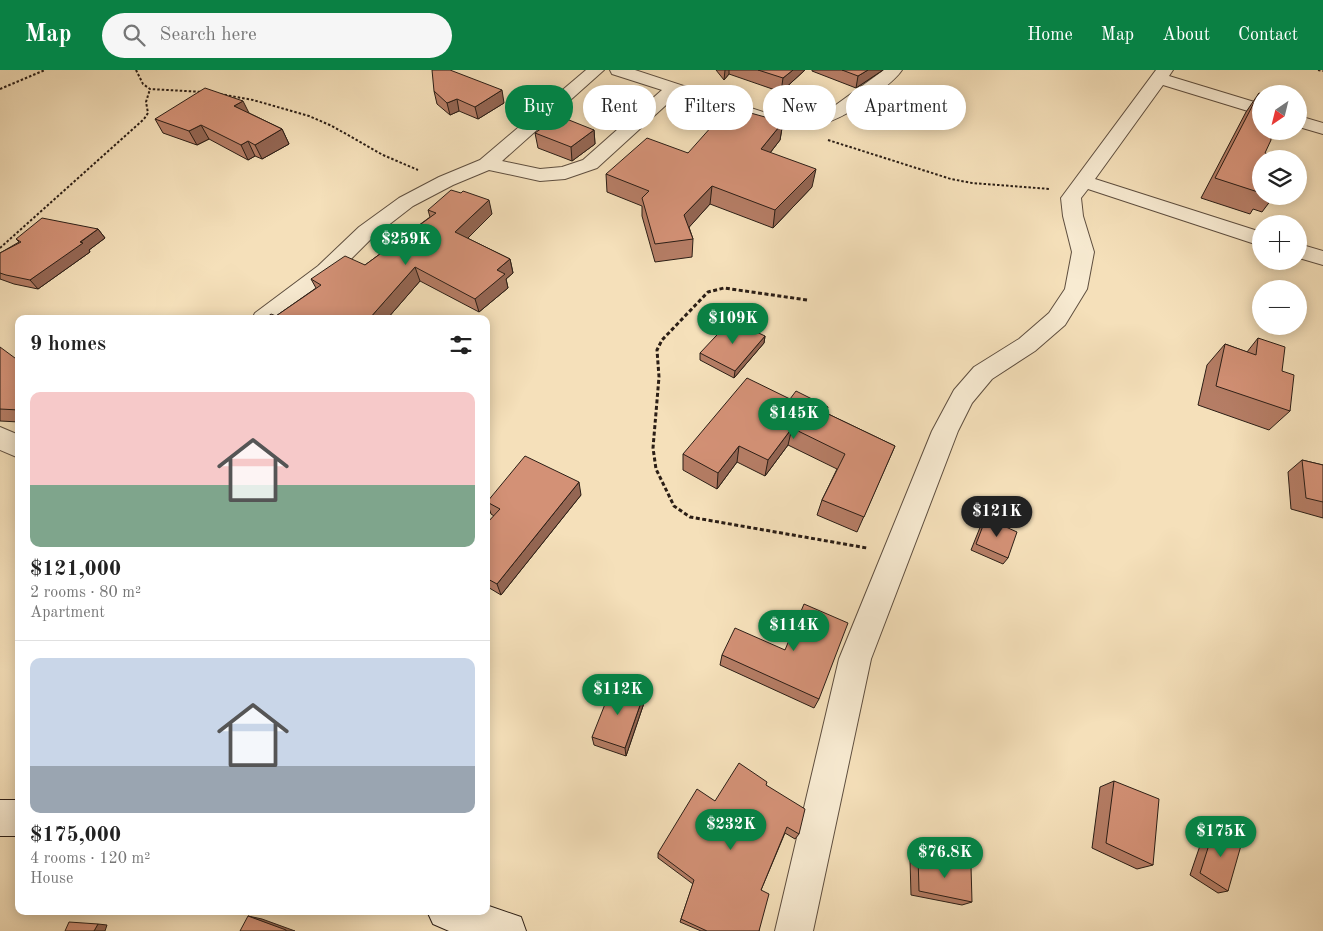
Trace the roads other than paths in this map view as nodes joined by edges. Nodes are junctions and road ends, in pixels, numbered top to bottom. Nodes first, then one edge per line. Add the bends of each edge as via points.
1 (596, 70) edge
2 (618, 70) edge
3 (894, 70) edge
4 (1162, 74) edge
5 (666, 87) edge
6 (666, 96) edge
7 (1252, 107) edge
8 (753, 115) edge
9 (1308, 125) edge
10 (1323, 129) edge
11 (487, 164) junction
12 (1081, 185) junction
13 (1252, 235) edge
14 (1307, 253) edge
15 (1323, 258) edge
16 (268, 315) edge
17 (0, 436) edge
18 (15, 445) edge
19 (0, 818) edge
20 (15, 818) edge
21 (458, 915) edge
22 (508, 931) edge
23 (794, 931) edge

1 - 11 street
2 - 5 street
3 - 8 street via 843,108 821,119 801,124
4 - 7 street
4 - 12 street
6 - 11 street via 590,164 565,173 540,175
9 - 10 street
11 - 16 street via 406,202 373,227 326,271
12 - 13 street
12 - 23 street via 1071,198 1083,252 1076,289 1057,319 1027,345 983,373 963,397 945,431 855,659
14 - 15 street
17 - 18 street
19 - 20 street
21 - 22 street

